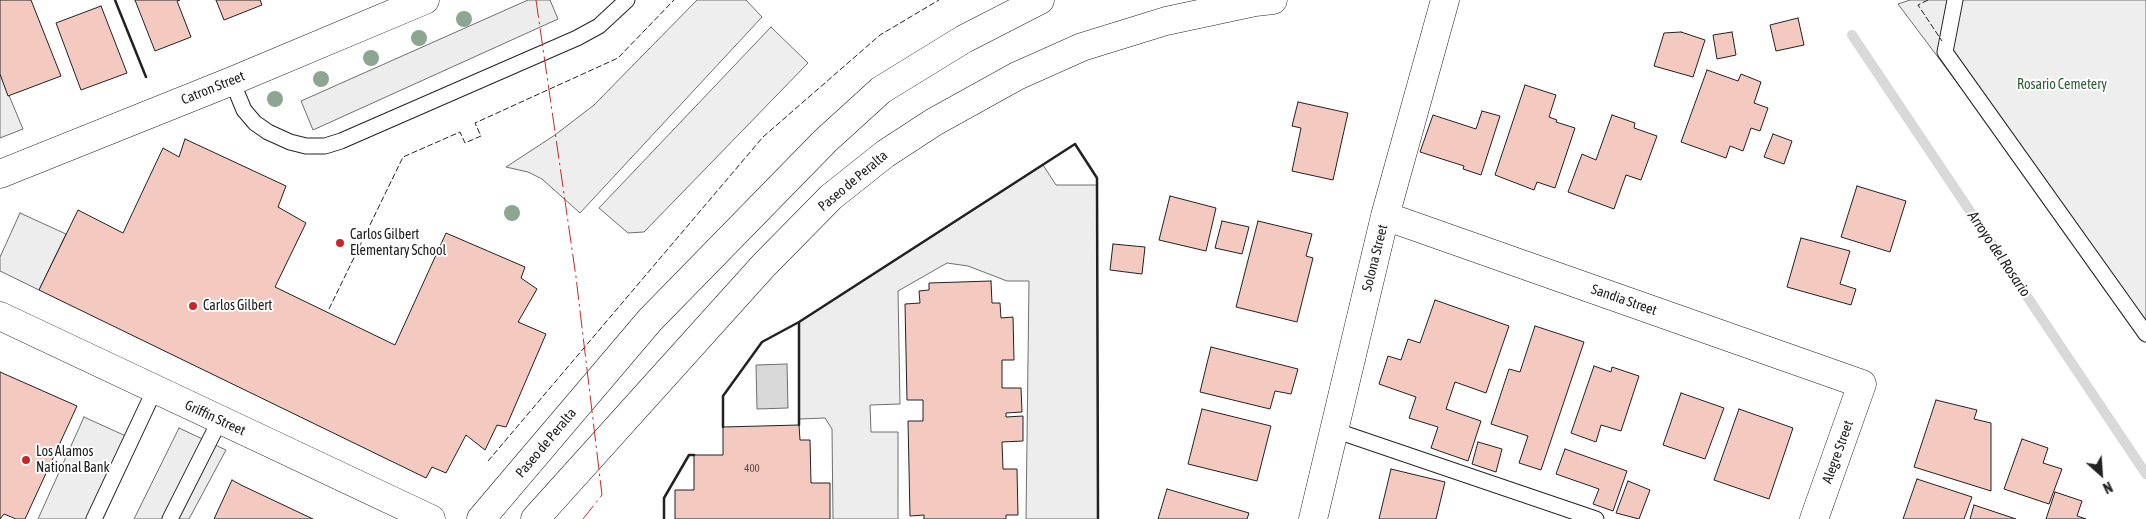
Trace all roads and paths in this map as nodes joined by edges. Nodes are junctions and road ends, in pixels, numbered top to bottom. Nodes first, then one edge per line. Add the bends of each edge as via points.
1 (425, 0) edge
2 (628, 0) edge
3 (1040, 0) edge
4 (1273, 0) edge
5 (1445, 0) edge
6 (1955, 0) edge
7 (232, 81) junction
8 (0, 174) edge
9 (1385, 216) junction
10 (0, 316) edge
11 (2146, 334) edge
12 (1862, 384) joint
13 (155, 389) junction
14 (220, 420) junction
15 (1334, 430) junction
16 (94, 519) edge
17 (170, 519) edge
18 (431, 519) edge
19 (481, 519) edge
20 (535, 519) edge
21 (1313, 519) edge
22 (1596, 519) edge
23 (1814, 519) edge

1 - 7 street, Catron Street
2 - 7 lane via 599,26 577,38 325,146 290,142 255,123 244,110
3 - 19 street, Paseo de Peralta via 964,39 881,90 825,141 650,320
4 - 20 street, Paseo de Peralta via 1166,21 1082,47 1017,76 884,154 831,197 764,265
5 - 9 street, Solona Street
6 - 11 lane via 1945,52
7 - 8 street, Catron Street
9 - 12 street, Sandia Street
9 - 15 street, Solona Street
10 - 13 street, Griffin Street
12 - 23 street, Alegre Street
13 - 14 street, Griffin Street
13 - 16 lane
14 - 17 lane
14 - 18 street, Griffin Street
15 - 21 street, Solona Street
15 - 22 lane

